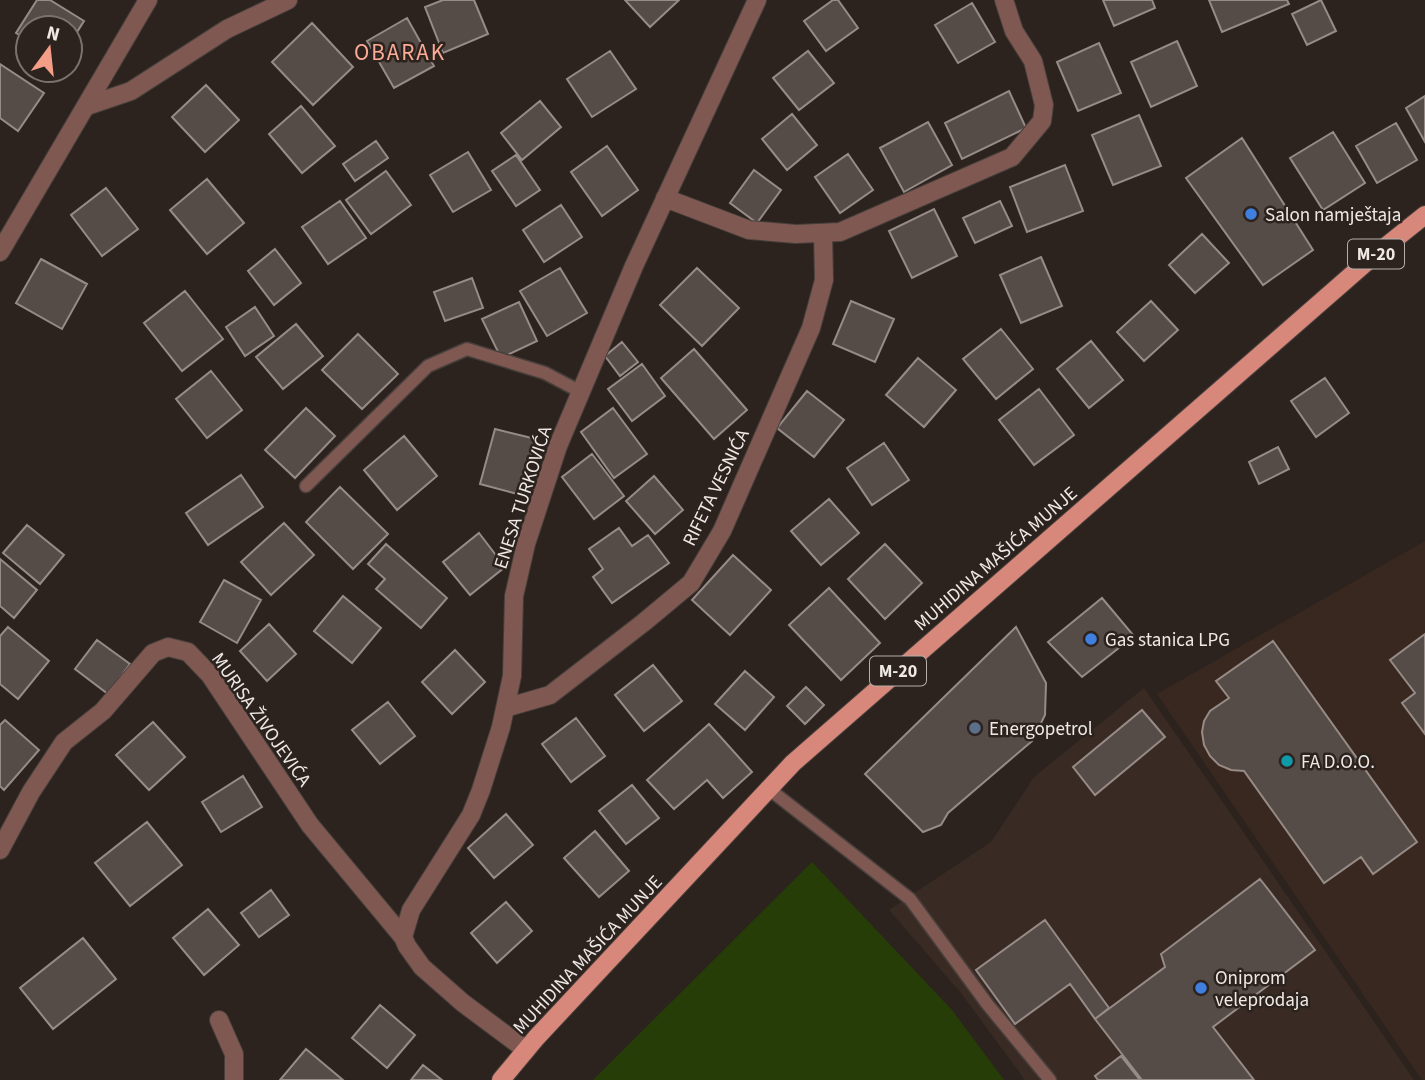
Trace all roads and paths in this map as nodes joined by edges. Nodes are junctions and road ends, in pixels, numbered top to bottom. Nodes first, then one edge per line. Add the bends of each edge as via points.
1 (148, 0) edge
2 (288, 0) edge
3 (757, 0) edge
4 (1004, 0) edge
5 (87, 106) junction
6 (665, 198) junction
7 (1425, 215) edge
8 (824, 233) junction
9 (0, 252) edge
10 (581, 392) junction
11 (306, 486) dead end
12 (505, 708) junction
13 (769, 789) junction
14 (0, 850) edge
15 (403, 937) junction
16 (219, 1020) dead end
17 (526, 1050) junction
18 (234, 1080) edge
19 (501, 1080) edge
20 (1050, 1080) edge

1 - 5 street
2 - 5 street via 228,29 131,91
3 - 6 street, ENESA TURKOVIĆA
4 - 8 street via 1014,31 1033,61 1044,105 1042,121 1012,157 840,232
5 - 9 street
6 - 8 street via 749,230
6 - 10 street, ENESA TURKOVIĆA
7 - 13 main road, MUHIDINA MAŠIĆA MUNJE / M-20 via 803,754
8 - 12 street, RIFETA VESNIĆA via 824,280 811,328 722,531 691,583 550,695
10 - 11 lane via 545,373 467,349 428,366
10 - 12 street, ENESA TURKOVIĆA via 526,544 514,596 512,676
12 - 15 street, ENESA TURKOVIĆA via 471,815 411,910
13 - 17 main road, MUHIDINA MAŠIĆA MUNJE / M-20
13 - 20 lane via 910,900
14 - 15 street, MURISA ŽIVOJEVIĆA via 64,742 103,711 153,653 168,647 188,652 210,675 310,825
15 - 17 street via 422,967
16 - 18 street via 234,1054
17 - 19 main road, MUHIDINA MAŠIĆA MUNJE / M-20

